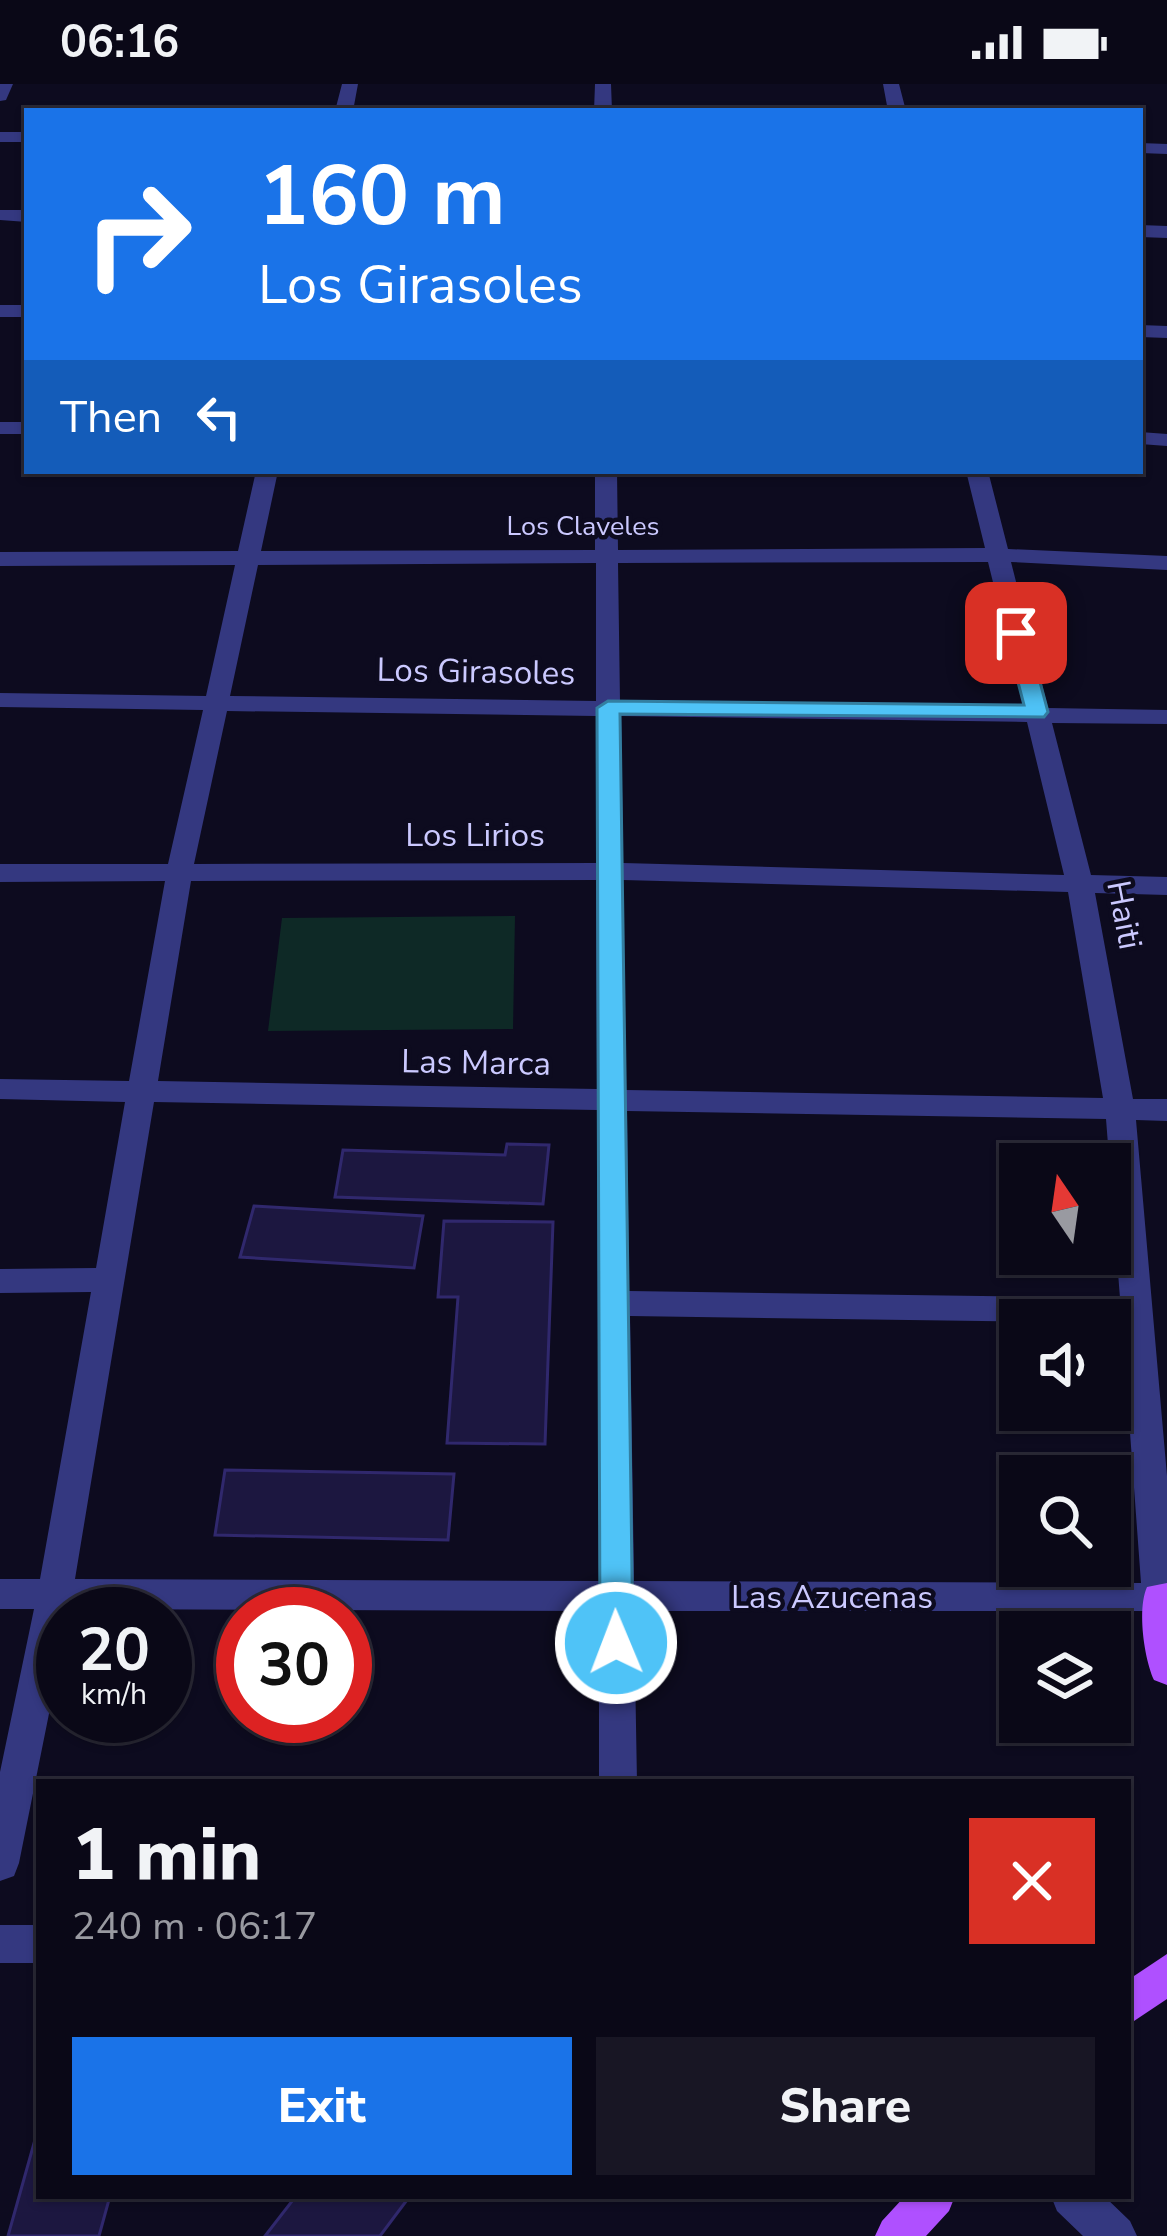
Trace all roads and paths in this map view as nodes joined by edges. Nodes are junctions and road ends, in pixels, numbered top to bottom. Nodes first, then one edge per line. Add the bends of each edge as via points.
1 (5, 84) edge
2 (0, 95) edge
3 (266, 474) edge
4 (606, 474) edge
5 (978, 474) edge
6 (996, 555) junction
7 (607, 556) junction
8 (248, 557) junction
9 (0, 559) edge
10 (1167, 562) edge
11 (0, 700) edge
12 (217, 701) junction
13 (608, 708) junction
14 (1036, 712) junction
15 (1167, 717) edge
16 (609, 871) junction
17 (0, 873) edge
18 (179, 874) junction
19 (1078, 880) junction
20 (1167, 886) edge
21 (0, 1089) edge
22 (140, 1094) junction
23 (612, 1101) junction
24 (1120, 1109) junction
25 (1167, 1109) edge
26 (110, 1280) junction
27 (0, 1281) edge
28 (613, 1303) junction
29 (1137, 1311) junction
30 (56, 1587) edge
31 (0, 1594) edge
32 (36, 1594) edge
33 (192, 1595) edge
34 (616, 1597) junction
35 (1163, 1598) edge
36 (1167, 1670) edge
37 (36, 1687) edge
38 (618, 1779) edge
39 (0, 1864) edge
40 (0, 1944) edge
41 (36, 1944) edge
42 (1167, 1973) edge
43 (1131, 2003) edge
44 (931, 2199) edge
45 (1075, 2199) edge
46 (897, 2236) edge
47 (1115, 2236) edge

1 - 2 street
3 - 8 street
4 - 7 street
5 - 6 street, Haiti
6 - 7 street, Los Claveles
6 - 10 street, Los Claveles
6 - 14 street, Haiti
7 - 8 street, Los Claveles
7 - 13 street
8 - 9 street, Los Claveles
8 - 12 street
11 - 12 street, Los Girasoles
12 - 13 street, Los Girasoles
12 - 18 street
13 - 14 street, Los Girasoles
13 - 16 street
14 - 15 street, Los Girasoles
14 - 19 street, Haiti
16 - 18 street, Los Lirios
16 - 19 street, Los Lirios
16 - 23 street
17 - 18 street, Los Lirios
18 - 22 street
19 - 20 street, Los Lirios
19 - 24 street, Haiti
21 - 22 street, Las Marca
22 - 23 street, Las Marca
22 - 26 street
23 - 24 street, Las Marca
23 - 28 street
24 - 25 street, Las Marca
24 - 29 street, Haiti
26 - 27 street
26 - 30 street
28 - 29 street
28 - 34 street
29 - 35 street, Haiti
31 - 32 street, Las Azucenas
33 - 34 street, Las Azucenas
34 - 35 street, Las Azucenas
34 - 38 street
35 - 36 main road, Haiti
37 - 39 street
40 - 41 street
42 - 43 main road
44 - 46 main road
45 - 47 street

